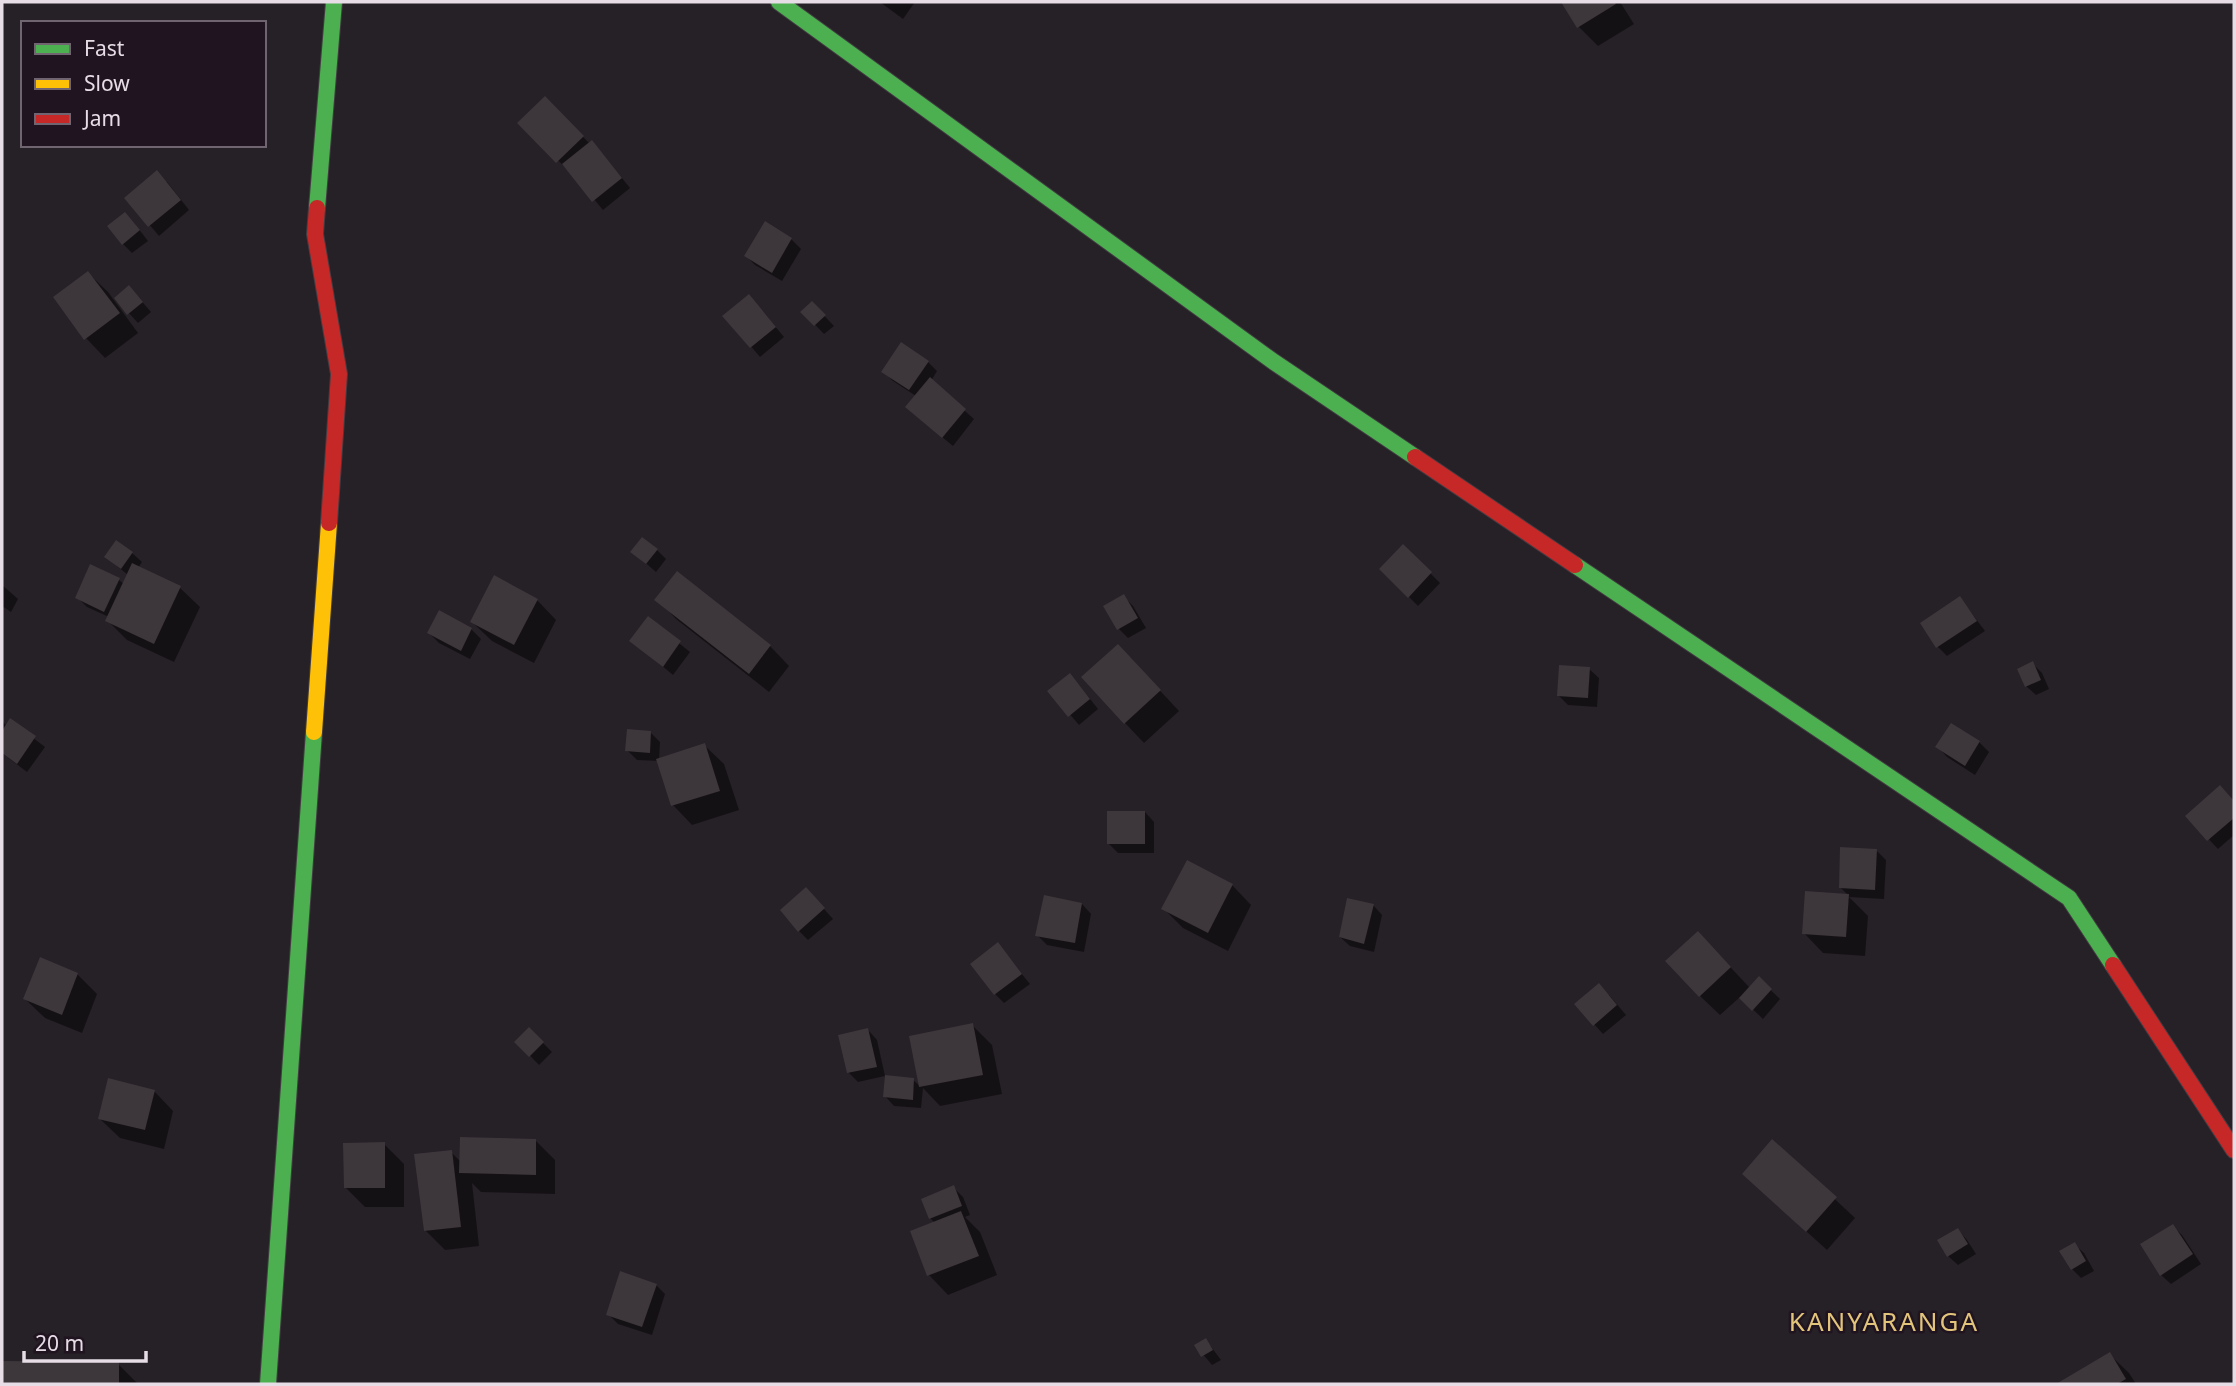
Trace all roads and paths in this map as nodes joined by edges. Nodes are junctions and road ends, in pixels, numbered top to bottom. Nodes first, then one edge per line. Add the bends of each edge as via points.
1 (334, 2) edge
2 (779, 2) edge
3 (2234, 1150) edge
4 (268, 1384) edge

1 - 4 street via 315,234 339,374
2 - 3 street via 1274,362 2069,898

